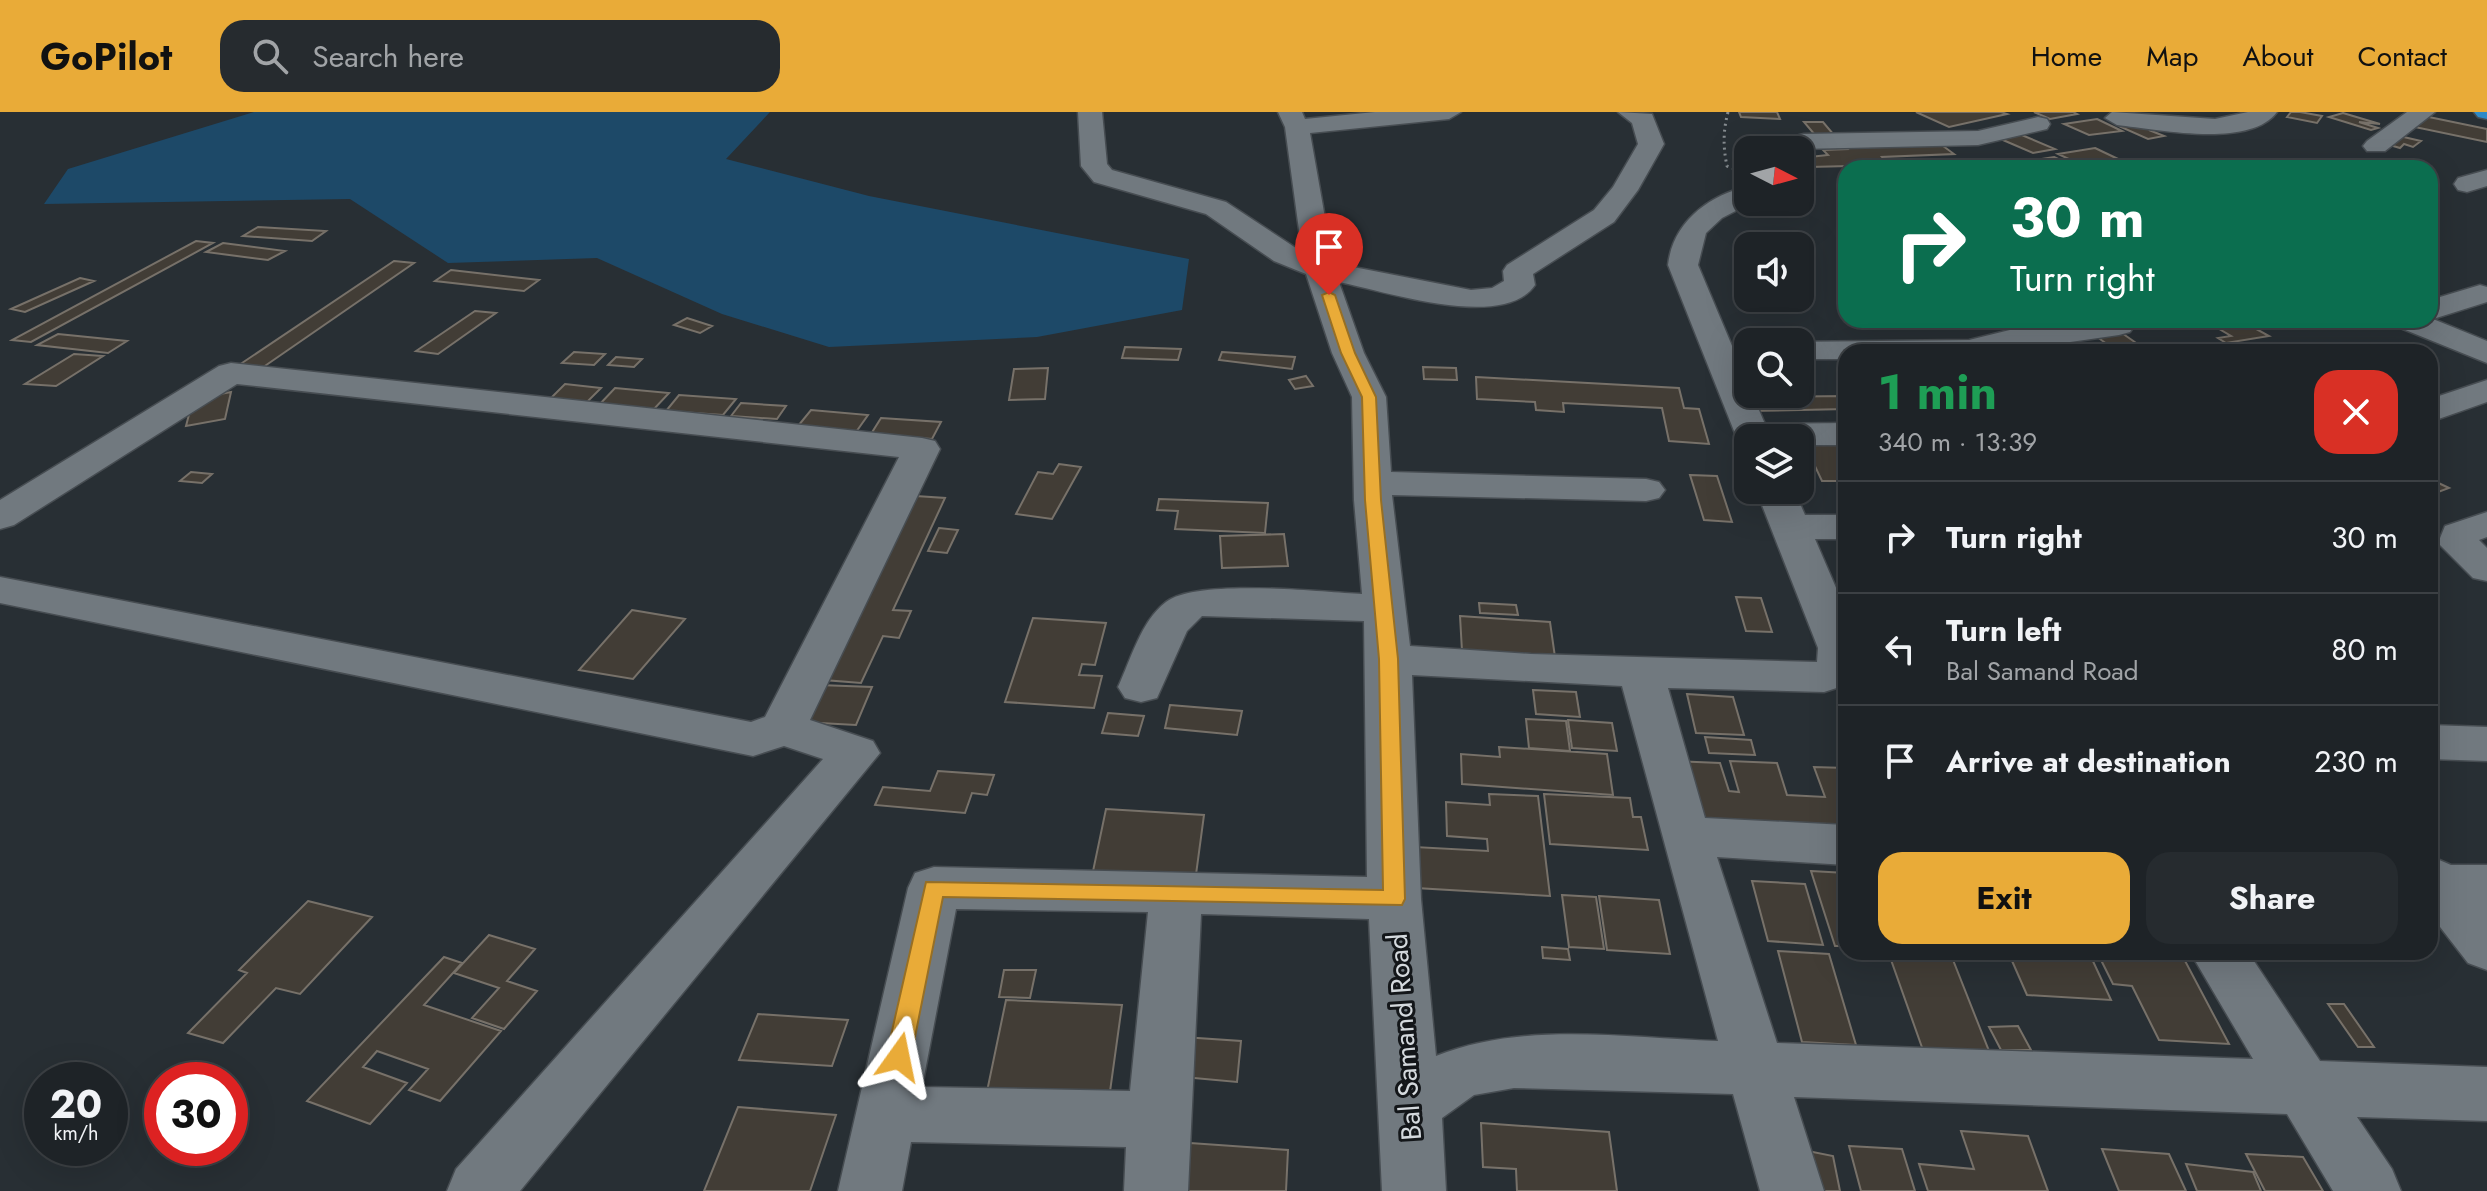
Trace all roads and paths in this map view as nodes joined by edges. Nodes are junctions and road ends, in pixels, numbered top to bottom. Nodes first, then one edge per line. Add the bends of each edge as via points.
1 (1090, 112) edge
2 (1449, 112) edge
3 (1630, 112) edge
4 (1728, 112) edge
5 (2265, 112) edge
6 (2423, 112) edge
7 (2117, 118) dead end
8 (1294, 120) edge
9 (2038, 124) dead end
10 (1965, 138) junction
11 (1814, 142) edge
12 (2376, 146) dead end
13 (1929, 160) edge
14 (1734, 169) edge
15 (1734, 201) edge
16 (1319, 269) junction
17 (2480, 294) dead end
18 (2438, 307) edge
19 (2046, 328) edge
20 (2428, 328) edge
21 (1996, 344) edge
22 (1814, 349) edge
23 (1838, 349) edge
24 (2487, 353) edge
25 (1734, 358) edge
26 (2487, 390) edge
27 (2438, 408) edge
28 (1838, 434) edge
29 (1814, 435) edge
30 (1373, 483) junction
31 (1646, 490) dead end
32 (1782, 508) edge
33 (0, 517) edge
34 (2487, 524) edge
35 (1838, 525) edge
36 (2487, 569) edge
37 (0, 590) edge
38 (1384, 608) junction
39 (1838, 643) edge
40 (1389, 659) junction
41 (1838, 672) edge
42 (1641, 673) junction
43 (1141, 687) dead end
44 (783, 728) junction
45 (2438, 742) edge
46 (2487, 744) edge
47 (1685, 836) junction
48 (1838, 845) edge
49 (2451, 882) edge
50 (1176, 892) junction
51 (1394, 899) junction
52 (2487, 947) edge
53 (2223, 960) edge
54 (1758, 1069) junction
55 (2301, 1087) junction
56 (2487, 1094) edge
57 (1411, 1109) junction
58 (887, 1114) junction
59 (1158, 1120) junction
60 (479, 1191) edge
61 (870, 1191) edge
62 (1156, 1191) edge
63 (1414, 1191) edge
64 (1792, 1191) edge
65 (2369, 1191) edge

1 - 16 street via 1094,166 1103,176 1216,208 1284,255
2 - 8 street
3 - 16 street via 1643,119 1651,144 1625,190 1604,216 1518,271 1520,285 1499,296 1471,299
4 - 14 path via 1722,129 1727,166
5 - 7 street via 2251,123 2230,126
6 - 12 street
8 - 16 street, Bal Samand Road
9 - 10 street
10 - 11 street
10 - 13 street via 1973,152
15 - 25 street via 1690,231 1683,265
16 - 30 street, Bal Samand Road via 1369,397
17 - 18 street
19 - 21 street
20 - 24 street
22 - 23 street
26 - 27 street
28 - 29 street
30 - 31 street
30 - 38 street, Bal Samand Road
32 - 35 street
32 - 39 street
33 - 44 street via 231,373 922,449
34 - 36 street via 2459,534 2458,543
37 - 44 street via 753,739
38 - 40 street, Bal Samand Road
38 - 43 street via 1214,602 1190,606 1167,630
40 - 42 street
40 - 51 street, Bal Samand Road
41 - 42 street via 1824,677
42 - 47 street
44 - 60 street via 856,753
45 - 46 street
47 - 48 street
47 - 54 street
49 - 52 street
50 - 51 street
50 - 58 street via 934,888
50 - 59 street
51 - 57 street, Bal Samand Road
53 - 55 street
54 - 55 street
54 - 57 street via 1488,1063 1448,1077
54 - 64 street
55 - 56 street
55 - 65 street
57 - 63 street, Bal Samand Road
58 - 59 street
58 - 61 street
59 - 62 street

